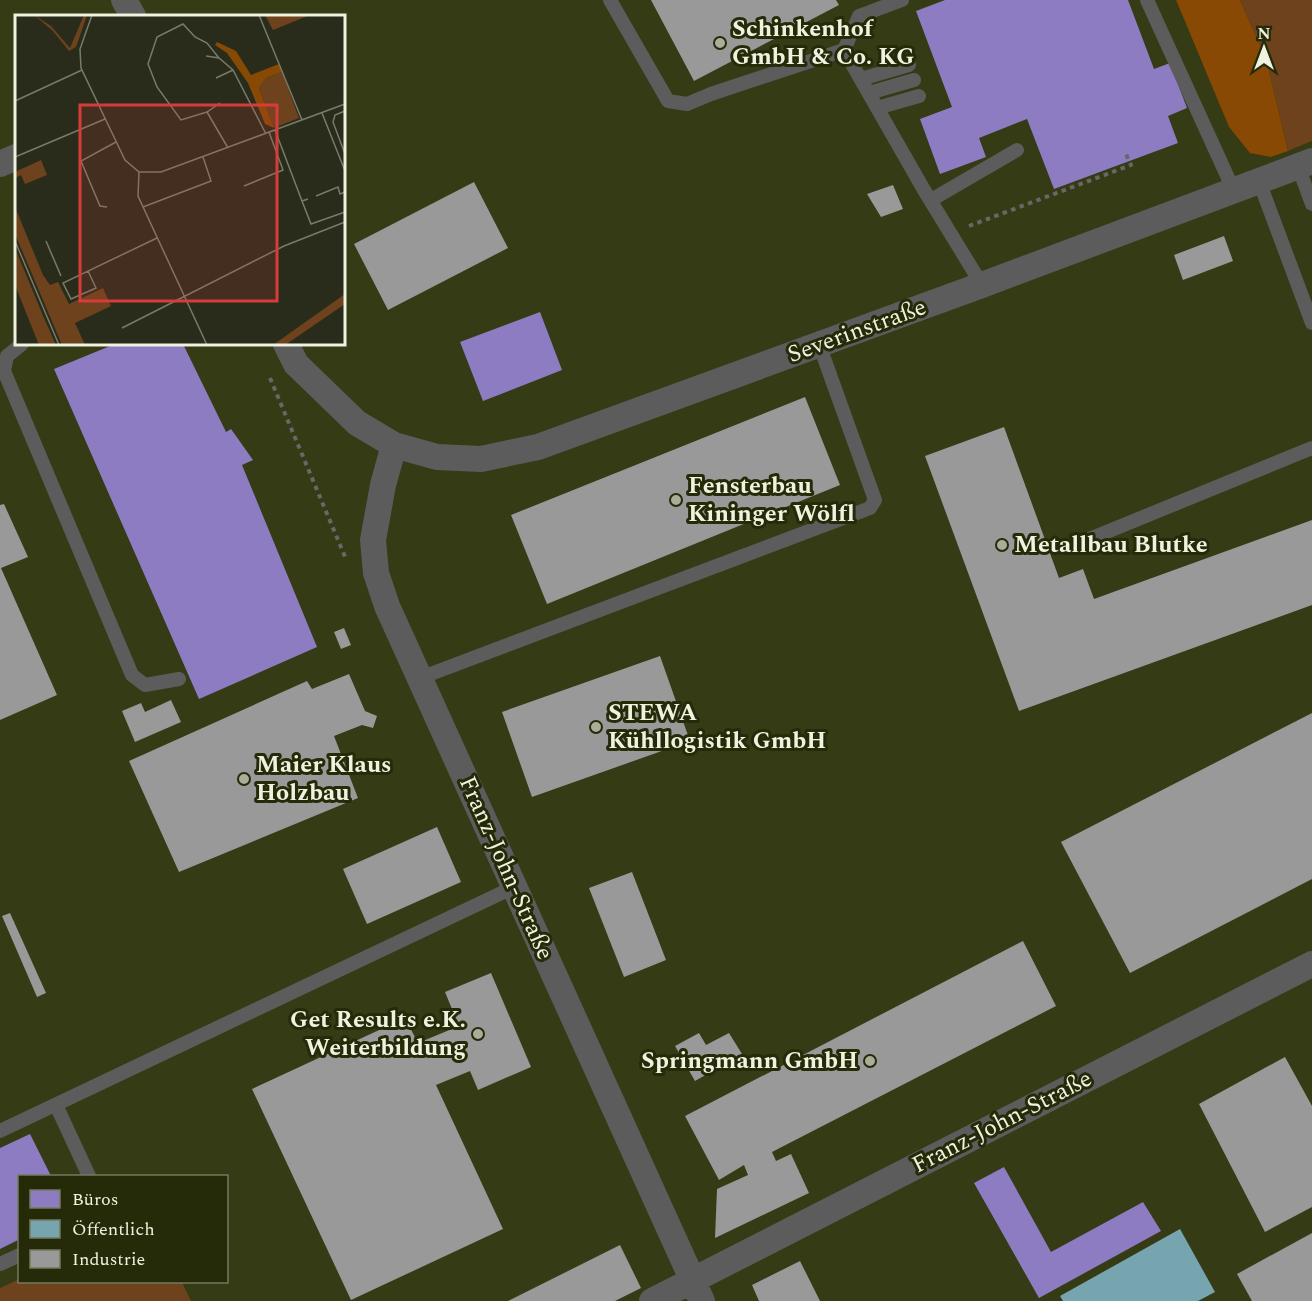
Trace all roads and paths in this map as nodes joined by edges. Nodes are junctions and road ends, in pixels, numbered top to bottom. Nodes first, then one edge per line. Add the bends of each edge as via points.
1 (124, 0) edge
2 (610, 0) edge
3 (902, 0) edge
4 (1147, 0) edge
5 (132, 15) edge
6 (844, 50) junction
7 (909, 65) dead end
8 (861, 79) junction
9 (914, 80) dead end
10 (869, 93) junction
11 (919, 96) dead end
12 (877, 108) junction
13 (1017, 150) dead end
14 (1125, 152) dead end
15 (15, 157) edge
16 (0, 164) edge
17 (1305, 164) edge
18 (1259, 181) junction
19 (1234, 191) junction
20 (931, 200) junction
21 (1312, 204) edge
22 (951, 233) junction
23 (982, 285) junction
24 (1312, 323) edge
25 (819, 344) junction
26 (21, 345) edge
27 (286, 345) edge
28 (394, 446) junction
29 (1312, 448) edge
30 (1087, 540) dead end
31 (420, 678) junction
32 (179, 679) dead end
33 (514, 887) junction
34 (1312, 964) edge
35 (56, 1105) junction
36 (0, 1131) edge
37 (89, 1175) edge
38 (18, 1256) edge
39 (0, 1264) edge
40 (698, 1291) edge
41 (652, 1301) edge

1 - 5 street
2 - 6 lane via 668,101 687,104
3 - 6 lane via 859,16
4 - 19 lane
6 - 8 lane
7 - 8 lane
8 - 10 lane
9 - 10 lane
10 - 12 lane
11 - 12 lane
12 - 20 lane
13 - 20 lane
14 - 22 path via 1131,165
15 - 16 street
17 - 18 street, Severinstraße
17 - 21 lane
18 - 19 street, Severinstraße
18 - 24 lane
19 - 23 street, Severinstraße
20 - 22 lane
22 - 23 lane
23 - 25 street, Severinstraße
25 - 28 street, Severinstraße via 538,447 481,459 437,457
25 - 31 lane via 875,500 870,508
26 - 32 lane via 7,356 4,371 132,675 145,685
27 - 28 street, Severinstraße via 296,364 349,417
28 - 31 street, Franz-John-Straße via 373,540 376,573
29 - 30 lane
31 - 33 street, Franz-John-Straße
33 - 35 lane
33 - 40 street, Franz-John-Straße
34 - 40 street, Franz-John-Straße
35 - 36 lane
35 - 37 lane
38 - 39 lane
40 - 41 street, Franz-John-Straße

